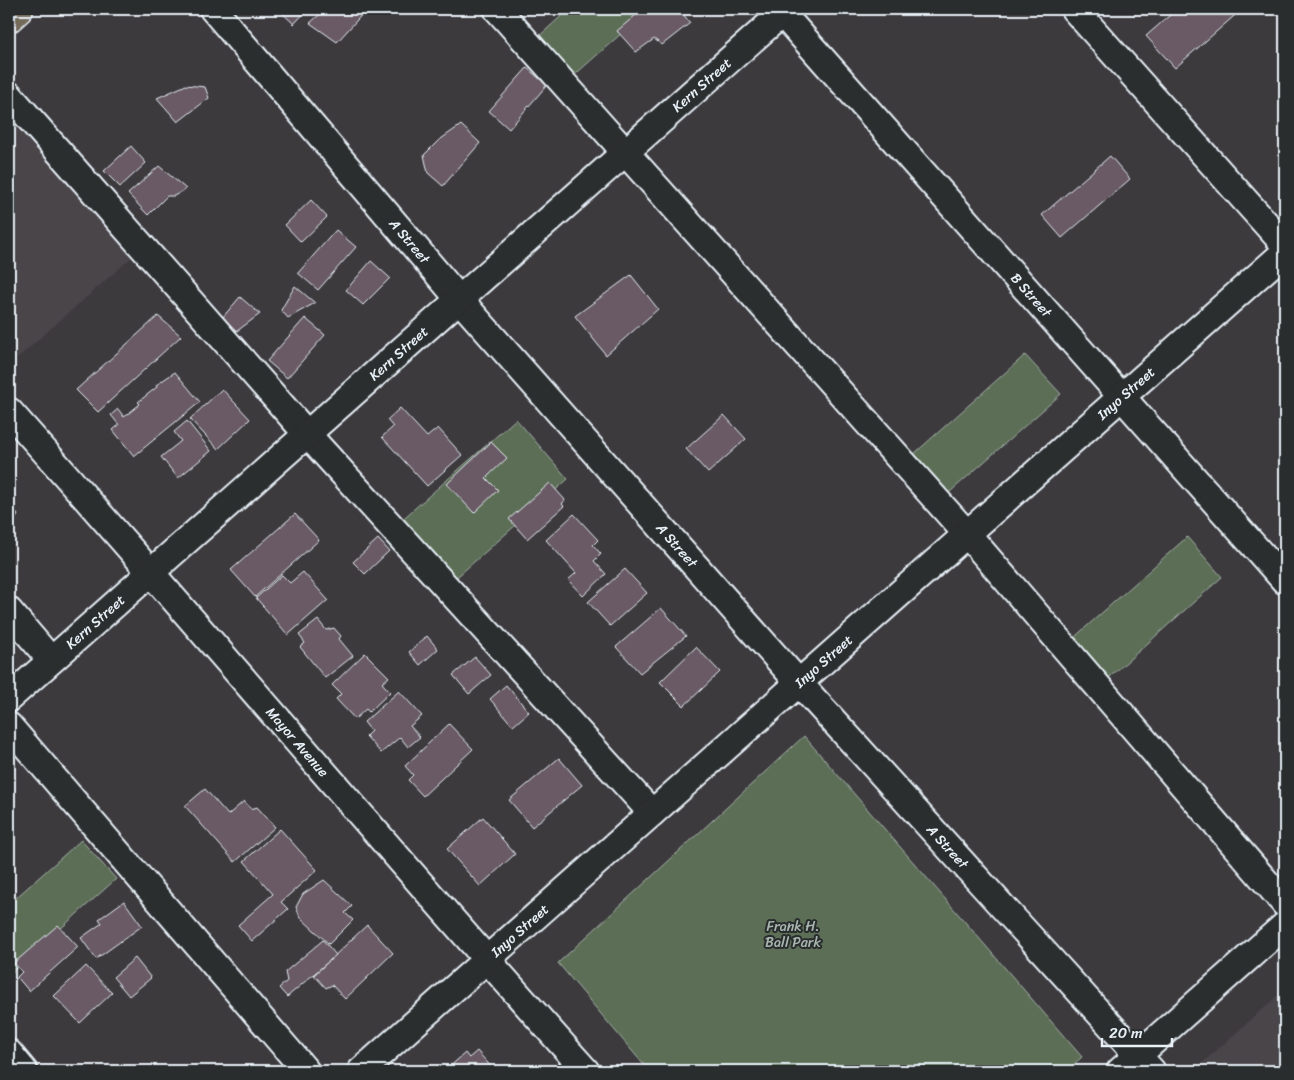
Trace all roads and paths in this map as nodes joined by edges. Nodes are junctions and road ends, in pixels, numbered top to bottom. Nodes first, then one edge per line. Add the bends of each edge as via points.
1 (19, 9) edge
2 (213, 9) edge
3 (497, 9) edge
4 (1074, 9) edge
5 (782, 10) edge
6 (9, 18) edge
7 (9, 95) edge
8 (625, 151) junction
9 (1285, 245) edge
10 (1285, 252) edge
11 (459, 299) junction
12 (1122, 397) junction
13 (9, 411) edge
14 (307, 434) junction
15 (966, 534) junction
16 (151, 571) junction
17 (1285, 581) edge
18 (9, 611) edge
19 (51, 660) junction
20 (799, 683) junction
21 (9, 698) edge
22 (9, 726) edge
23 (652, 813) junction
24 (1285, 904) edge
25 (1285, 925) edge
26 (486, 960) junction
27 (9, 1053) edge
28 (1136, 1066) edge
29 (24, 1071) edge
30 (306, 1071) edge
31 (361, 1071) edge
32 (586, 1071) edge

1 - 6 main road
2 - 11 street, A Street
3 - 8 street
4 - 9 street
5 - 8 street, Kern Street
5 - 12 street, B Street
7 - 14 street
8 - 11 street, Kern Street
8 - 15 street
10 - 12 street, Inyo Street
11 - 14 street, Kern Street
11 - 20 street, A Street
12 - 15 street, Inyo Street
12 - 17 street, B Street
13 - 16 street, Mayor Avenue
14 - 16 street, Kern Street
14 - 23 street
15 - 20 street, Inyo Street
15 - 24 street
16 - 19 street, Kern Street
16 - 26 street, Mayor Avenue
18 - 19 street
19 - 21 street, Kern Street
20 - 23 street, Inyo Street
20 - 28 street, A Street
22 - 30 street
23 - 26 street, Inyo Street
25 - 28 street
26 - 31 street, Inyo Street
26 - 32 street, Mayor Avenue
27 - 29 street

